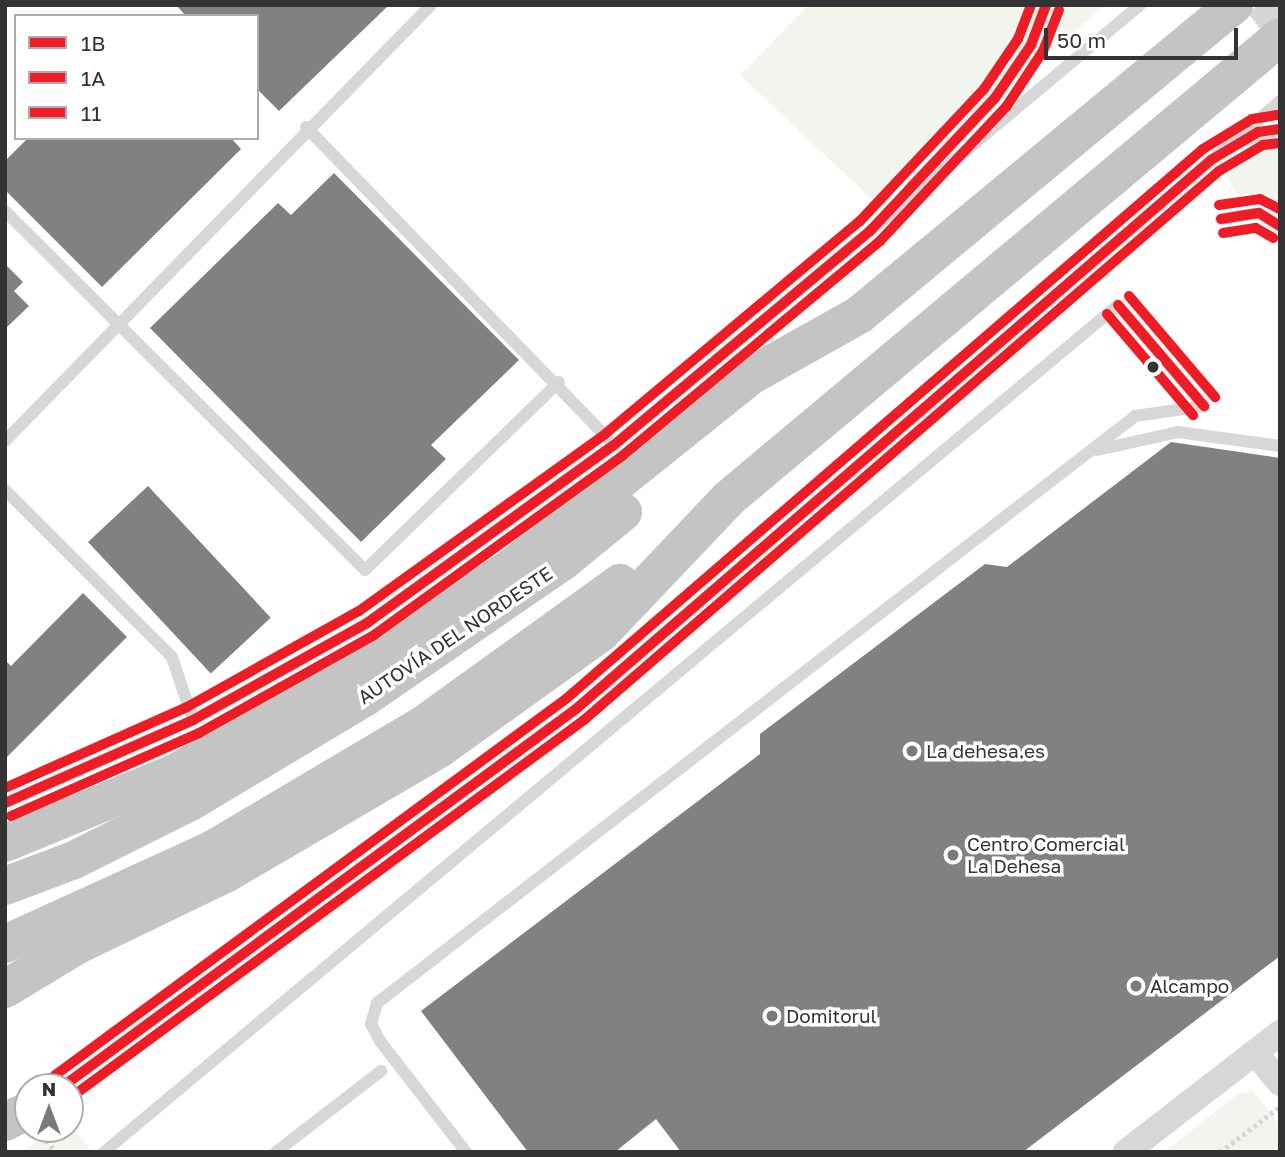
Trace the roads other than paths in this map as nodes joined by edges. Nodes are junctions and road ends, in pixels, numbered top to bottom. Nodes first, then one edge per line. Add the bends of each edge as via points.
1 (431, 5) edge
2 (1046, 5) edge
3 (1140, 5) edge
4 (1234, 5) edge
5 (1280, 37) edge
6 (1280, 101) edge
7 (306, 127) junction
8 (1280, 129) edge
9 (1212, 160) junction
10 (5, 211) edge
11 (1221, 219) dead end
12 (1280, 226) edge
13 (870, 231) junction
14 (859, 316) junction
15 (118, 324) junction
16 (559, 382) junction
17 (5, 442) edge
18 (614, 445) junction
19 (1280, 446) edge
20 (1087, 453) junction
21 (5, 490) edge
22 (728, 499) junction
23 (192, 720) junction
24 (5, 803) edge
25 (5, 843) edge
26 (5, 886) edge
27 (5, 944) edge
28 (5, 989) edge
29 (1280, 1032) edge
30 (1255, 1052) junction
31 (382, 1071) dead end
32 (81, 1073) edge
33 (1280, 1083) edge
34 (104, 1152) edge
35 (276, 1152) edge
36 (466, 1152) edge
37 (1126, 1152) edge

1 - 7 lane
2 - 13 lane via 1031,46 995,98
3 - 13 lane
4 - 14 highway
5 - 22 highway
6 - 9 lane
7 - 15 lane
7 - 16 lane
8 - 9 lane via 1258,132
9 - 32 lane via 576,709
10 - 15 lane
11 - 12 lane via 1259,213
13 - 18 lane
14 - 25 highway via 752,375 512,567 382,652 177,772
14 - 26 highway, AUTOVÍA DEL NORDESTE via 562,562 395,678 191,801 74,860
15 - 16 lane via 365,570
15 - 17 lane
16 - 18 lane
18 - 23 lane via 367,623
19 - 20 lane via 1178,432
20 - 34 lane via 1135,416 1204,406 1118,305
20 - 36 lane via 377,1003 371,1024 380,1041
21 - 23 lane via 172,657
22 - 27 highway via 584,612 423,725 213,849
22 - 28 highway via 601,633 439,750 227,873 76,946
23 - 24 lane
29 - 30 street
30 - 33 street
30 - 37 street
31 - 35 lane

